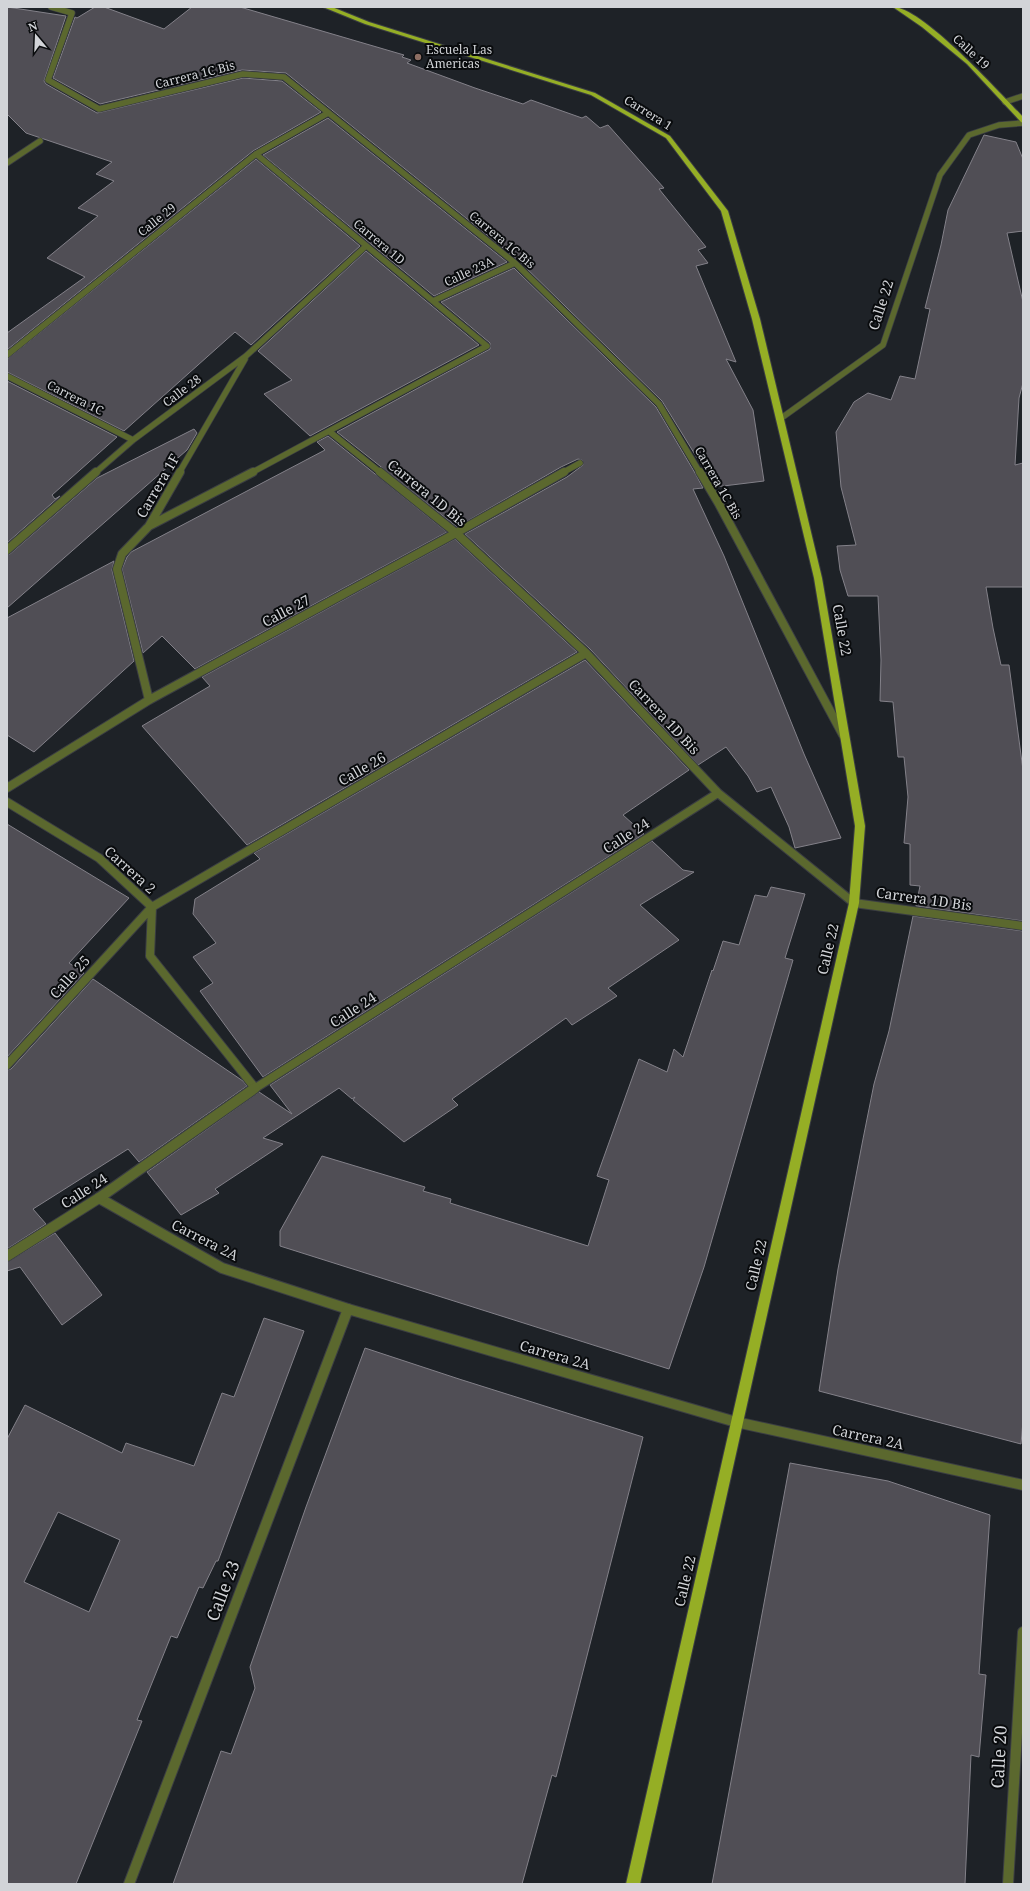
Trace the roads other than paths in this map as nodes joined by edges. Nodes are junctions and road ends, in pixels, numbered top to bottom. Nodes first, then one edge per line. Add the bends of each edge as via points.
1 (52, 7) edge
2 (326, 7) edge
3 (896, 7) edge
4 (1023, 96) edge
5 (1005, 102) junction
6 (328, 113) junction
7 (1023, 122) edge
8 (40, 141) dead end
9 (256, 154) junction
10 (7, 163) edge
11 (366, 246) junction
12 (515, 263) junction
13 (433, 301) junction
14 (7, 355) edge
15 (246, 356) junction
16 (7, 376) edge
17 (780, 419) junction
18 (330, 432) junction
19 (133, 440) junction
20 (580, 463) dead end
21 (150, 526) junction
22 (456, 533) junction
23 (7, 550) edge
24 (586, 653) junction
25 (149, 700) junction
26 (846, 741) junction
27 (7, 788) edge
28 (718, 793) junction
29 (7, 802) edge
30 (854, 903) junction
31 (152, 907) junction
32 (1023, 926) edge
33 (7, 1065) edge
34 (255, 1088) junction
35 (99, 1198) junction
36 (7, 1256) edge
37 (348, 1309) junction
38 (736, 1422) junction
39 (1023, 1485) edge
40 (1023, 1632) edge
41 (129, 1884) edge
42 (633, 1884) edge
43 (1008, 1884) edge

1 - 6 street, Carrera 1C Bis via 72,13 48,80 99,109 243,74 284,77
2 - 17 main road, Carrera 1 via 367,23 593,94 668,137 724,210 756,319
3 - 5 main road, Calle 19 via 969,63
4 - 5 street
5 - 7 main road, Calle 19
6 - 9 street, Calle 29
6 - 12 street, Carrera 1C Bis
7 - 17 street, Calle 22 via 999,125 969,135 940,175 883,345
8 - 10 street
9 - 11 street, Carrera 1D
9 - 14 street, Calle 29
11 - 13 street, Carrera 1D
11 - 15 street, Calle 28
12 - 13 street, Calle 23A
12 - 26 street, Carrera 1C Bis via 659,404 719,504
13 - 18 street, Carrera 1D via 487,346
15 - 19 street, Calle 28
15 - 21 street, Carrera 1F
16 - 19 street, Carrera 1C
17 - 26 main road, Calle 22 via 818,578
18 - 21 street
18 - 22 street, Carrera 1D Bis
19 - 23 street, Calle 28
20 - 22 street, Calle 27
21 - 25 street, Carrera 1F via 122,554 117,570
22 - 24 street, Carrera 1D Bis
22 - 25 street, Calle 27
24 - 28 street, Carrera 1D Bis
24 - 31 street, Calle 26
25 - 27 street, Calle 27
26 - 30 main road, Calle 22 via 860,826
28 - 30 street, Carrera 1D Bis
28 - 34 street, Calle 24
29 - 31 street, Carrera 2 via 99,858
30 - 32 street, Carrera 1D Bis
30 - 38 main road, Calle 22
31 - 33 street, Calle 25
31 - 34 street, Carrera 2 via 150,956
34 - 35 street, Calle 24
35 - 36 street, Calle 24
35 - 37 street, Carrera 2A via 222,1268
37 - 38 street, Carrera 2A
37 - 41 street, Calle 23
38 - 39 street, Carrera 2A
38 - 42 main road, Calle 22
40 - 43 street, Calle 20

